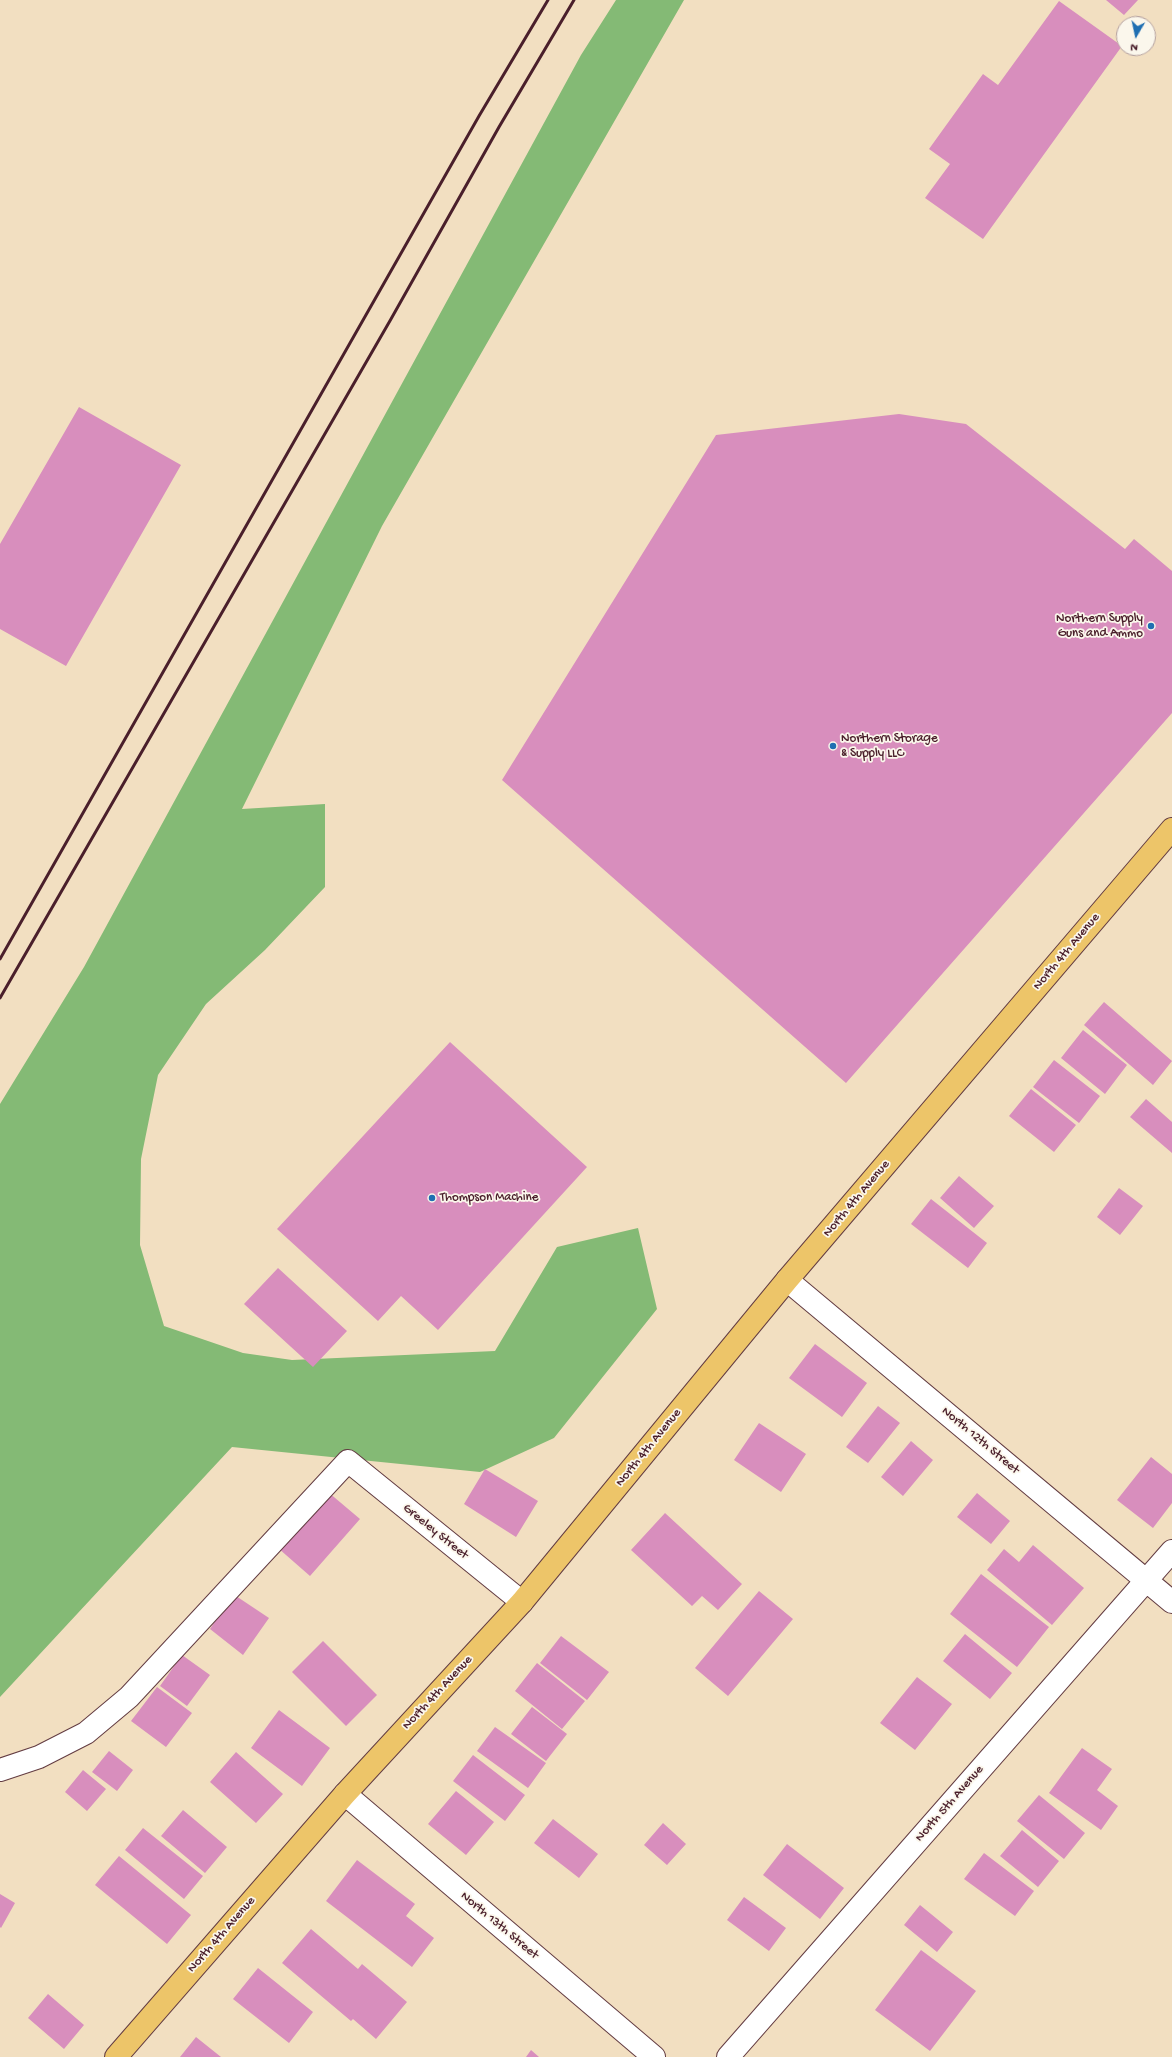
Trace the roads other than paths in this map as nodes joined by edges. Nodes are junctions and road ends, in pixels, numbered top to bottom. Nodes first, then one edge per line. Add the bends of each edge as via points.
1 (1172, 829) edge
2 (787, 1280) junction
3 (1172, 1551) edge
4 (1147, 1581) junction
5 (522, 1602) junction
6 (1172, 1602) edge
7 (0, 1770) edge
8 (345, 1794) junction
9 (116, 2057) edge
10 (654, 2057) edge
11 (728, 2057) edge

1 - 2 main road, North 4th Avenue
2 - 4 street, North 12th Street
2 - 5 main road, North 4th Avenue
3 - 4 street, North 5th Avenue
4 - 6 street, North 12th Street
4 - 11 street, North 5th Avenue
5 - 7 street, Greeley Street via 348,1461 129,1697 86,1733 39,1757
5 - 8 main road, North 4th Avenue
8 - 9 main road, North 4th Avenue
8 - 10 street, North 13th Street

